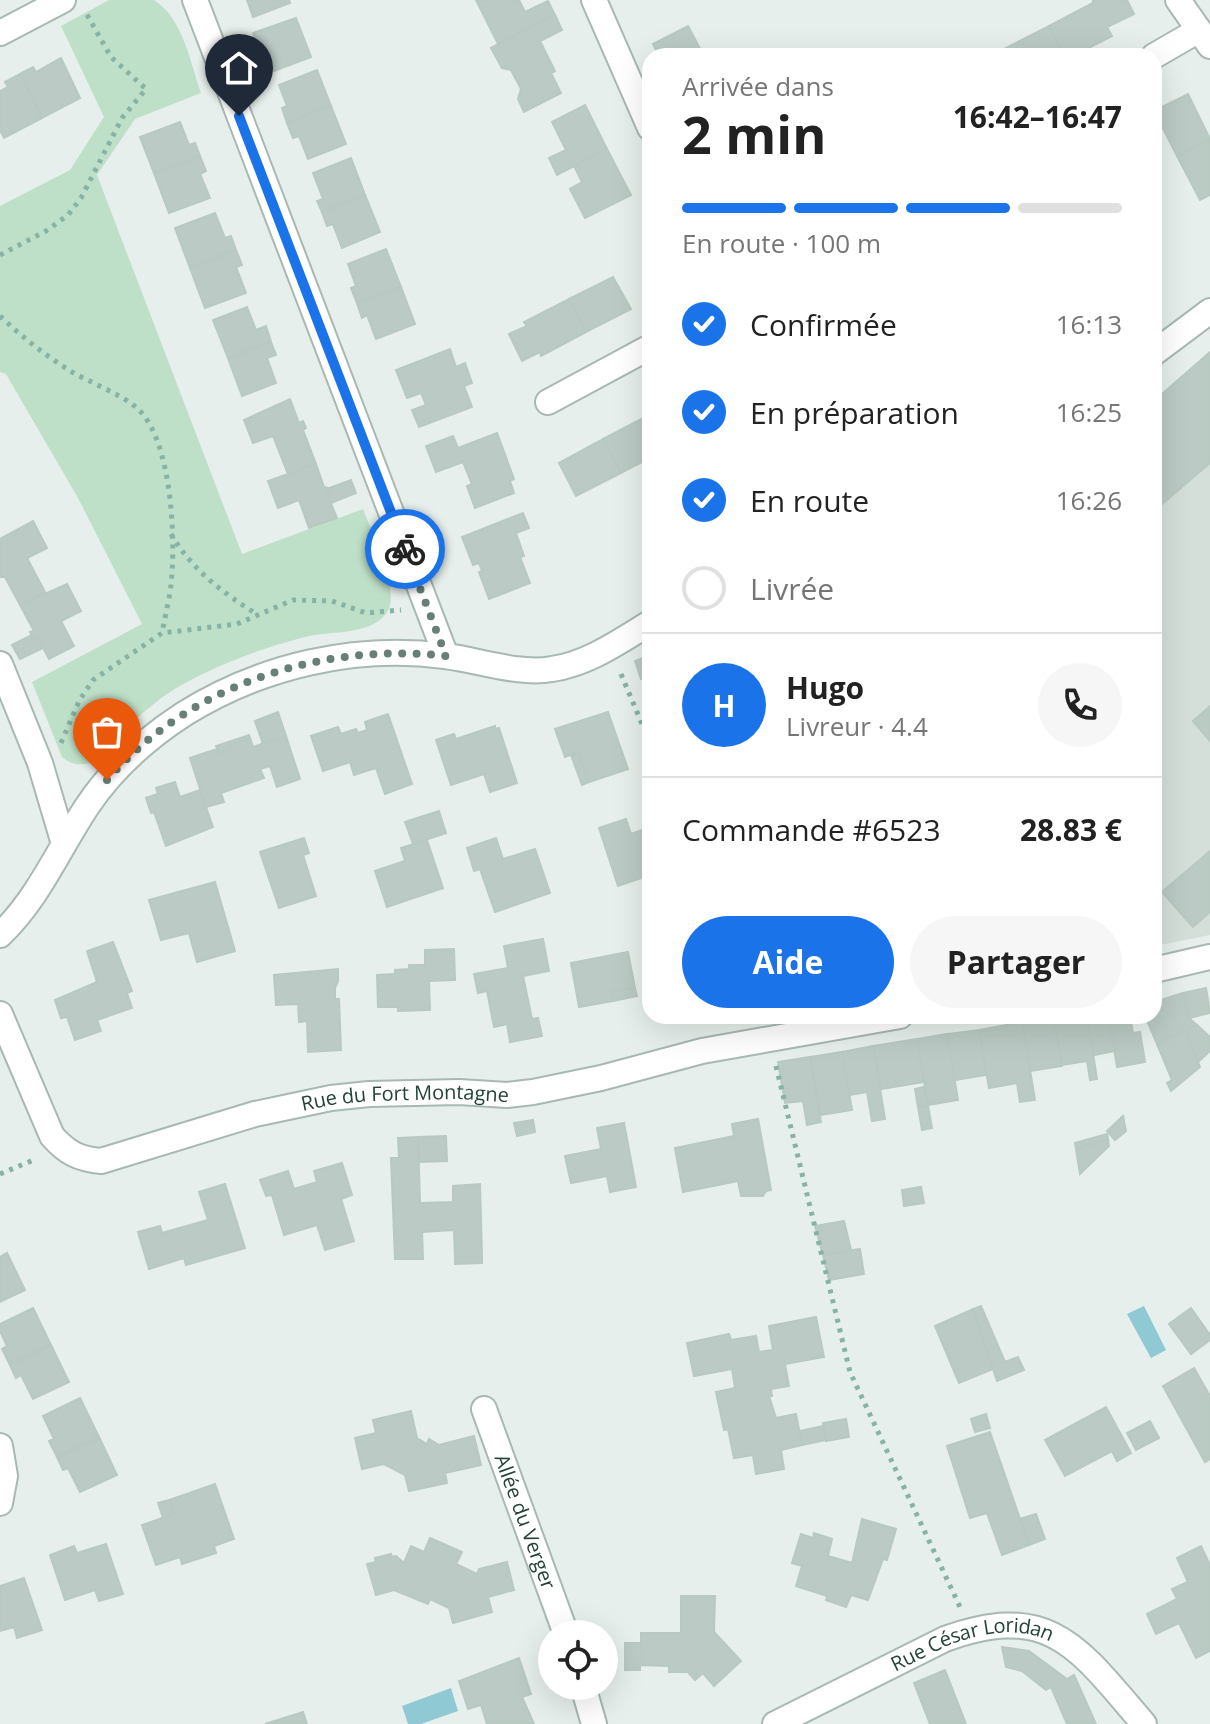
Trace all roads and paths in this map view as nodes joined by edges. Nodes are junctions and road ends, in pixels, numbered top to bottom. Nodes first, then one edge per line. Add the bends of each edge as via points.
1 (195, 0) edge
2 (594, 0) edge
3 (1178, 0) edge
4 (74, 6) edge
5 (0, 33) edge
6 (1204, 38) edge
7 (1162, 53) edge
8 (642, 110) edge
9 (0, 255) edge
10 (1210, 311) edge
11 (0, 316) edge
12 (1162, 347) edge
13 (642, 351) edge
14 (548, 402) dead end
15 (171, 533) junction
16 (428, 607) junction
17 (258, 615) junction
18 (642, 628) edge
19 (162, 633) junction
20 (609, 647) junction
21 (446, 656) junction
22 (0, 664) edge
23 (642, 724) edge
24 (40, 763) junction
25 (64, 844) junction
26 (0, 935) edge
27 (1210, 957) edge
28 (1162, 968) edge
29 (0, 1014) edge
30 (854, 1024) edge
31 (769, 1039) junction
32 (62, 1147) junction
33 (0, 1174) edge
34 (484, 1409) dead end
35 (0, 1446) edge
36 (0, 1503) edge
37 (561, 1620) edge
38 (971, 1630) junction
39 (587, 1700) edge
40 (594, 1724) edge
41 (775, 1724) edge
42 (1144, 1724) edge

1 - 16 street
2 - 8 street
3 - 6 street
4 - 5 street
4 - 9 path via 111,57 146,89 122,118 68,215
6 - 7 street
10 - 12 street
11 - 15 path via 72,372 138,409 165,461
13 - 14 street
15 - 17 path via 183,556
15 - 19 path via 171,583
16 - 17 path via 366,613 332,601 293,600
16 - 21 street
17 - 19 path via 237,624
18 - 20 street
19 - 24 path via 93,680 63,742
20 - 21 street via 551,670
20 - 23 path
21 - 25 street via 349,656 286,668 230,689 137,749 97,793
22 - 24 street
24 - 25 street
25 - 26 street via 41,884
27 - 28 street
29 - 32 street via 52,1136
30 - 31 street, Rue du Fort Montagne
31 - 32 street, Rue du Fort Montagne via 533,1092 331,1098 255,1114 101,1161 83,1159
31 - 38 path via 850,1372
32 - 33 path
34 - 37 street, Allée du Verger
35 - 36 street via 5,1476
38 - 41 street, Rue César Loridan
38 - 42 street, Rue César Loridan via 1019,1625 1057,1636
39 - 40 street

